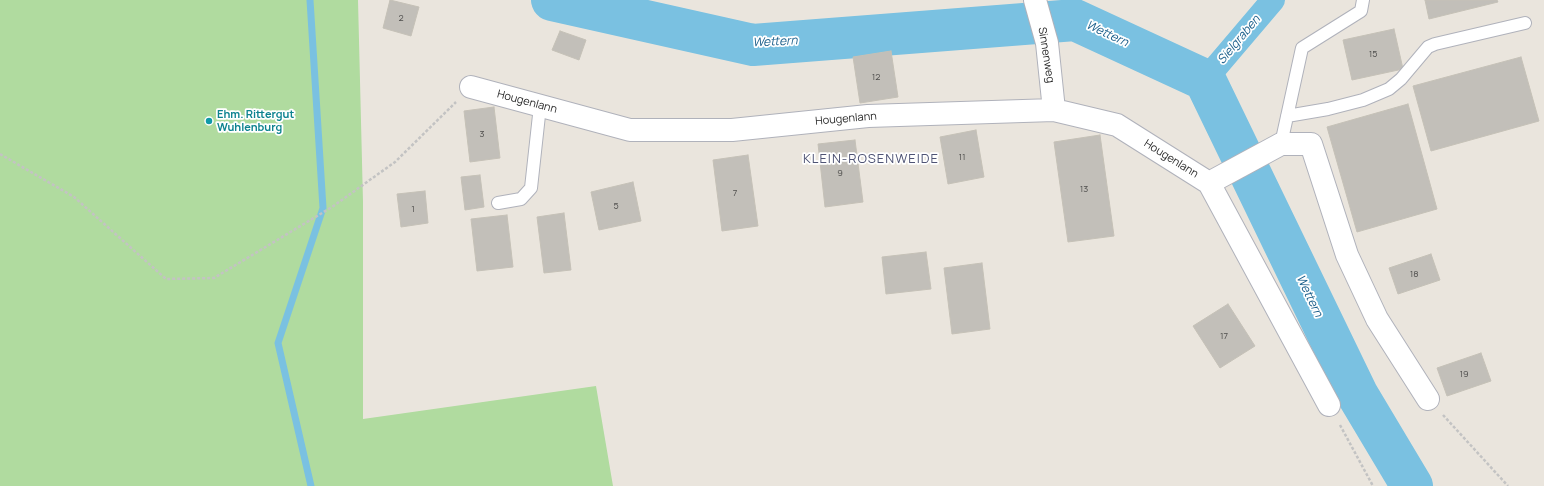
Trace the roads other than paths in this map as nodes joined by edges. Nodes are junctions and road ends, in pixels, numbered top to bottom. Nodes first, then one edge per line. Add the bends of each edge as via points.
1 (1035, 0) edge
2 (1363, 0) edge
3 (1525, 23) dead end
4 (471, 87) road end
5 (540, 106) junction
6 (1054, 110) junction
7 (1287, 116) junction
8 (1280, 144) junction
9 (1209, 183) junction
10 (498, 203) dead end
11 (1428, 399) road end
12 (1329, 405) road end

1 - 6 street, Sinnenweg via 1047,43
2 - 7 lane via 1361,11 1302,48
3 - 7 lane via 1428,47 1389,89 1363,100
4 - 5 street, Hougenlann
5 - 6 street, Hougenlann via 630,130 732,130 868,116
5 - 10 lane via 531,188 521,199
6 - 9 street, Hougenlann via 1117,125
7 - 8 lane
8 - 9 street, Hougenlann
8 - 11 street, Hougenlann via 1311,144 1347,255 1377,319
9 - 12 street, Hougenlann

